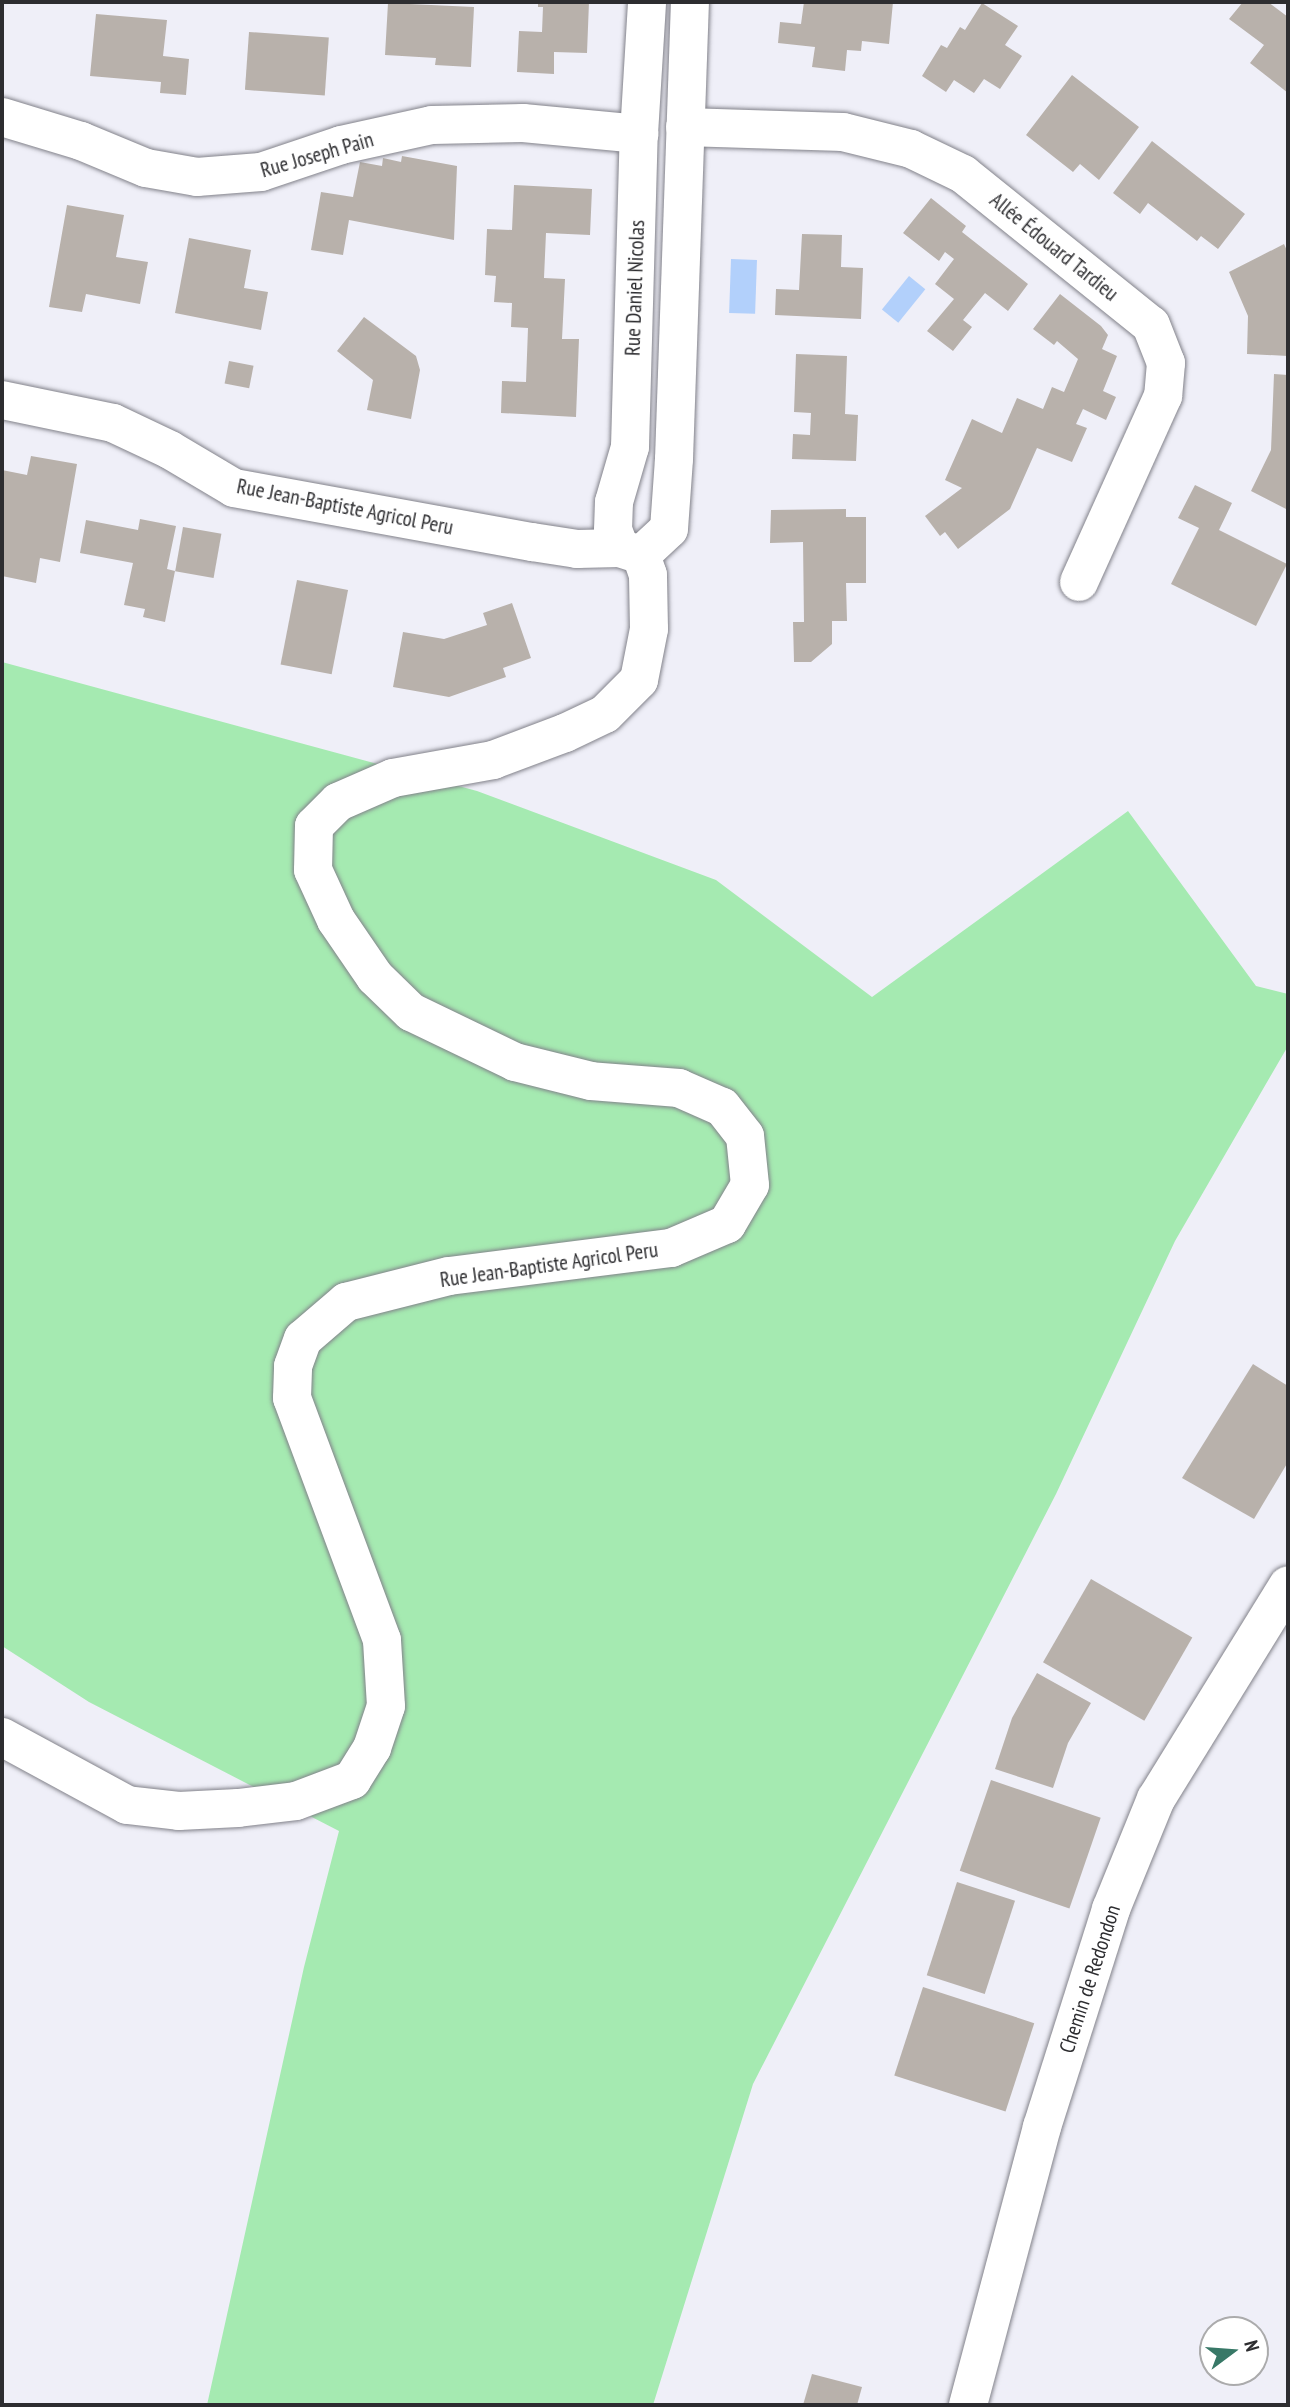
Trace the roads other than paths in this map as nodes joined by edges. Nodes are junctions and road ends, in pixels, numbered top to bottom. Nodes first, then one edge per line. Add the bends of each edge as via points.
1 (647, 2) edge
2 (690, 2) edge
3 (2, 117) edge
4 (685, 127) junction
5 (639, 134) junction
6 (2, 400) edge
7 (630, 551) junction
8 (1079, 582) dead end
9 (1288, 1585) edge
10 (2, 1737) edge
11 (968, 2405) edge

1 - 5 street, Rue Daniel Nicolas
2 - 4 street
3 - 5 street, Rue Joseph Pain via 81,141 146,168 197,177 261,172 341,145 432,125 523,123
4 - 7 street via 668,529
4 - 8 street, Allée Édouard Tardieu via 842,132 911,149 963,174 1151,325 1166,363 1163,396
5 - 7 street, Rue Daniel Nicolas via 630,447 614,502 613,530
6 - 7 street, Rue Jean-Baptiste Agricol Peru via 113,423 234,488 532,542
7 - 10 street, Rue Jean-Baptiste Agricol Peru via 648,575 649,629 639,680 606,714 493,760 393,778 338,802 314,826 313,870 336,920 375,977 411,1012 515,1062 591,1081 679,1088 723,1107 745,1136 750,1185 727,1224 671,1248 449,1276 346,1302 303,1339 293,1366 292,1398 382,1640 386,1706 372,1748 352,1780 296,1801 238,1808 179,1811 127,1805
9 - 11 street, Chemin de Redondon via 1156,1798 1111,1909 1042,2127

